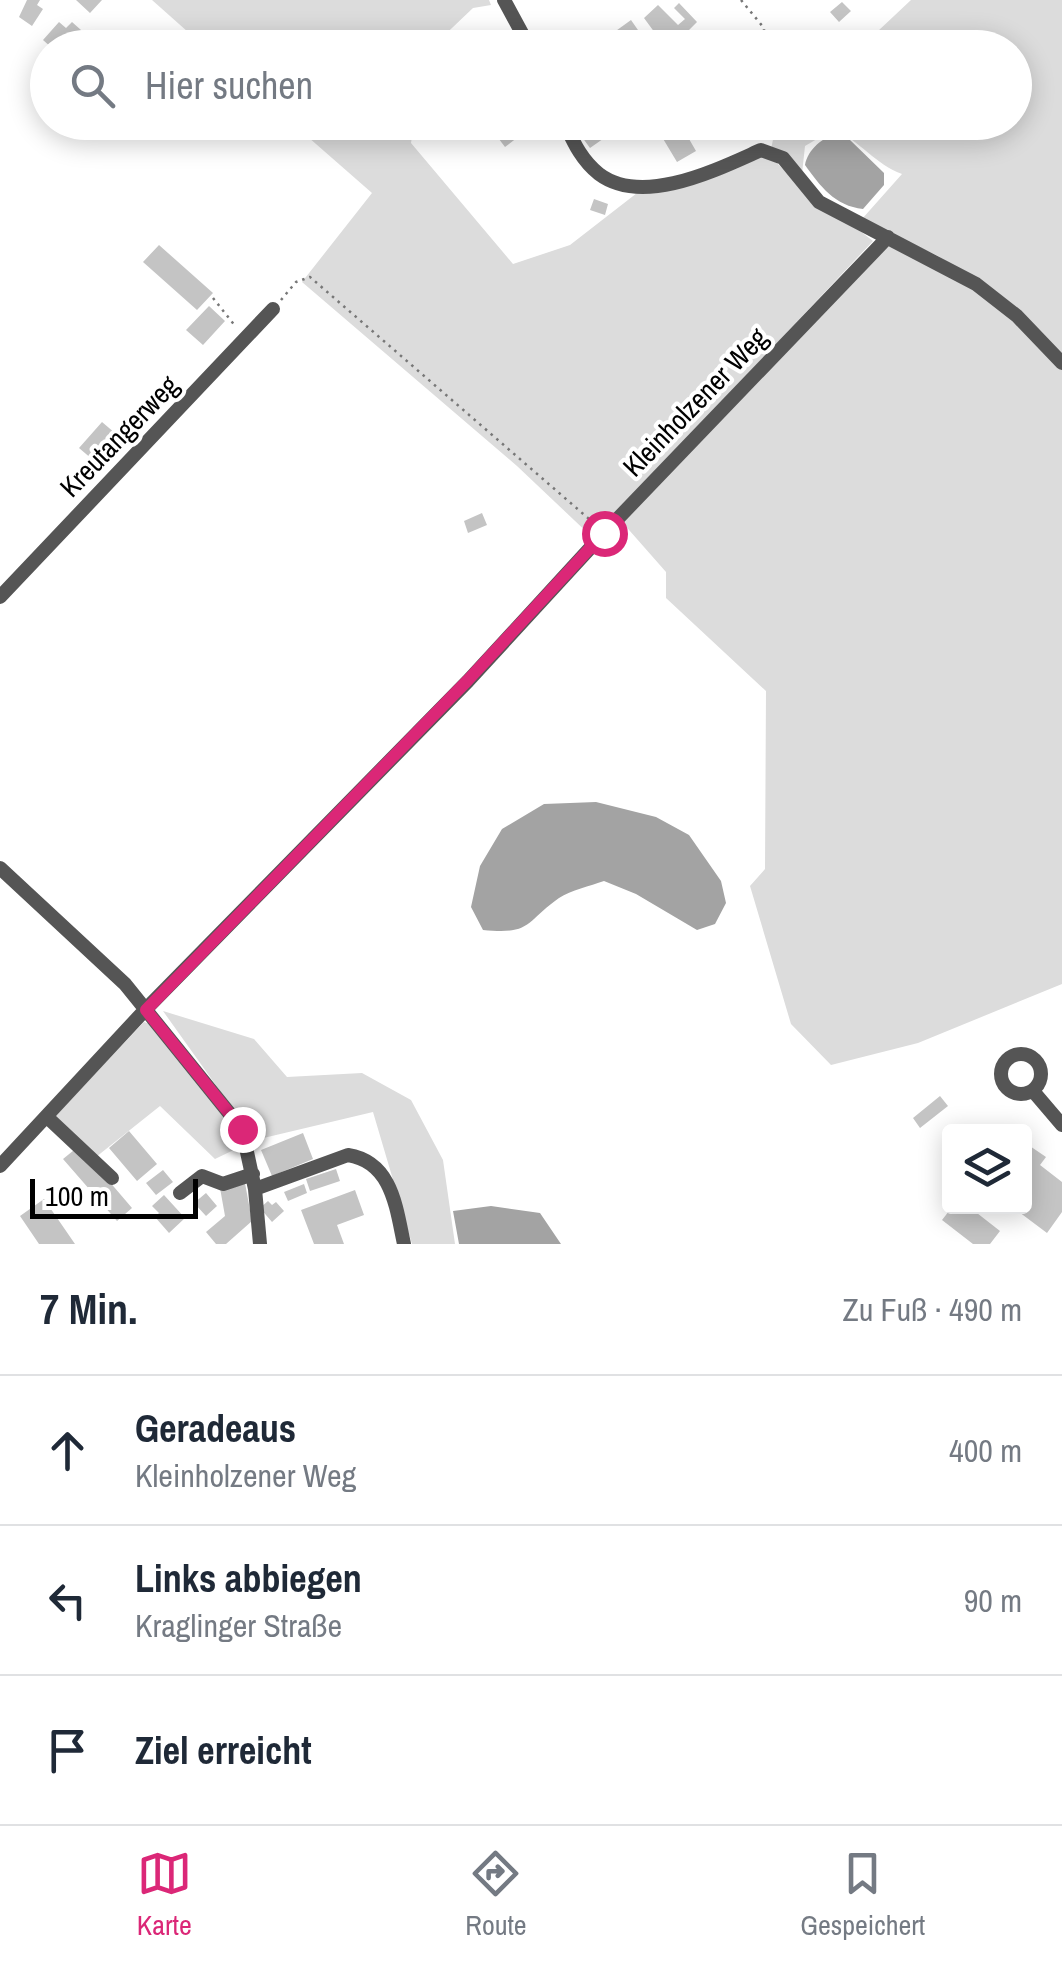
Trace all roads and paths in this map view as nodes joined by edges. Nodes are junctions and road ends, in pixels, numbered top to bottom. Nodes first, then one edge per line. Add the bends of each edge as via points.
1 (504, 0) edge
2 (741, 0) edge
3 (520, 30) edge
4 (764, 30) edge
5 (572, 140) edge
6 (888, 237) junction
7 (213, 298) dead end
8 (273, 309) joint
9 (245, 340) junction
10 (1062, 363) edge
11 (604, 533) junction
12 (0, 596) edge
13 (0, 868) edge
14 (146, 1010) junction
15 (1033, 1091) dead end
16 (47, 1117) junction
17 (1062, 1125) edge
18 (0, 1166) edge
19 (112, 1178) dead end
20 (254, 1181) junction
21 (180, 1193) dead end
22 (260, 1244) edge
23 (404, 1244) edge

1 - 3 street
2 - 4 path
5 - 6 street via 600,175 632,188 712,172 762,150 783,158 820,202
6 - 10 street via 976,284
6 - 11 street, Kleinholzener Weg
7 - 9 path
8 - 9 street, Kreutangerweg
8 - 11 path via 296,282 310,277
9 - 12 street, Kreutangerweg
11 - 14 street, Kleinholzener Weg
13 - 14 street
14 - 16 street, Kleinholzener Weg
14 - 20 street via 242,1129
15 - 17 street
16 - 18 street, Kleinholzener Weg
16 - 19 street
20 - 21 street via 223,1184 202,1176
20 - 22 street
20 - 23 street via 348,1155 363,1157 383,1173

